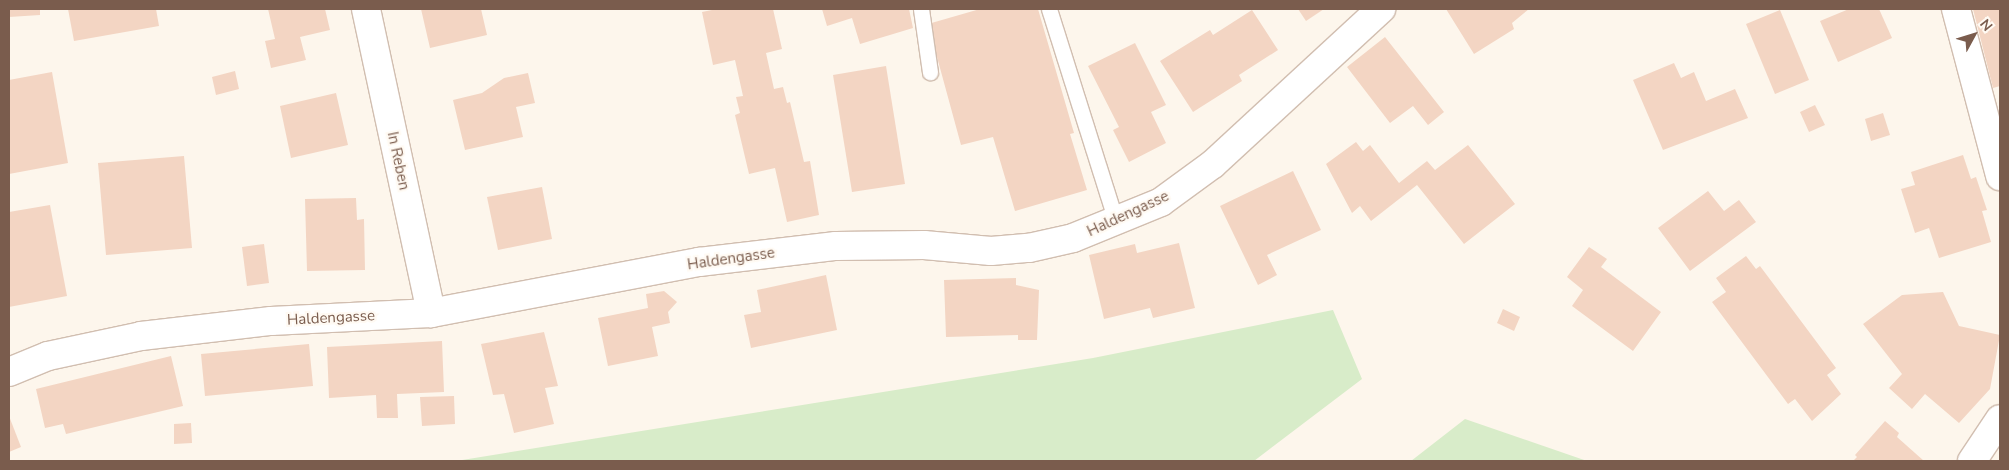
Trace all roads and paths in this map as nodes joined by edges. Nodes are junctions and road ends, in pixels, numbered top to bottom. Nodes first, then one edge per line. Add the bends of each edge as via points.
1 (366, 9) edge
2 (921, 9) edge
3 (1049, 9) edge
4 (1381, 9) edge
5 (1956, 9) edge
6 (930, 72) dead end
7 (2000, 176) edge
8 (1116, 222) junction
9 (431, 313) junction
10 (9, 372) edge
11 (2000, 419) edge
12 (1972, 461) edge

1 - 9 street, In Reben
2 - 6 lane
3 - 8 lane
4 - 8 street, Haldengasse via 1213,164 1161,202
5 - 7 street
8 - 9 street, Haldengasse via 1072,238 1029,248 991,251 924,245 836,246 700,262
9 - 10 street, Haldengasse via 271,321 141,336 48,356
11 - 12 street

